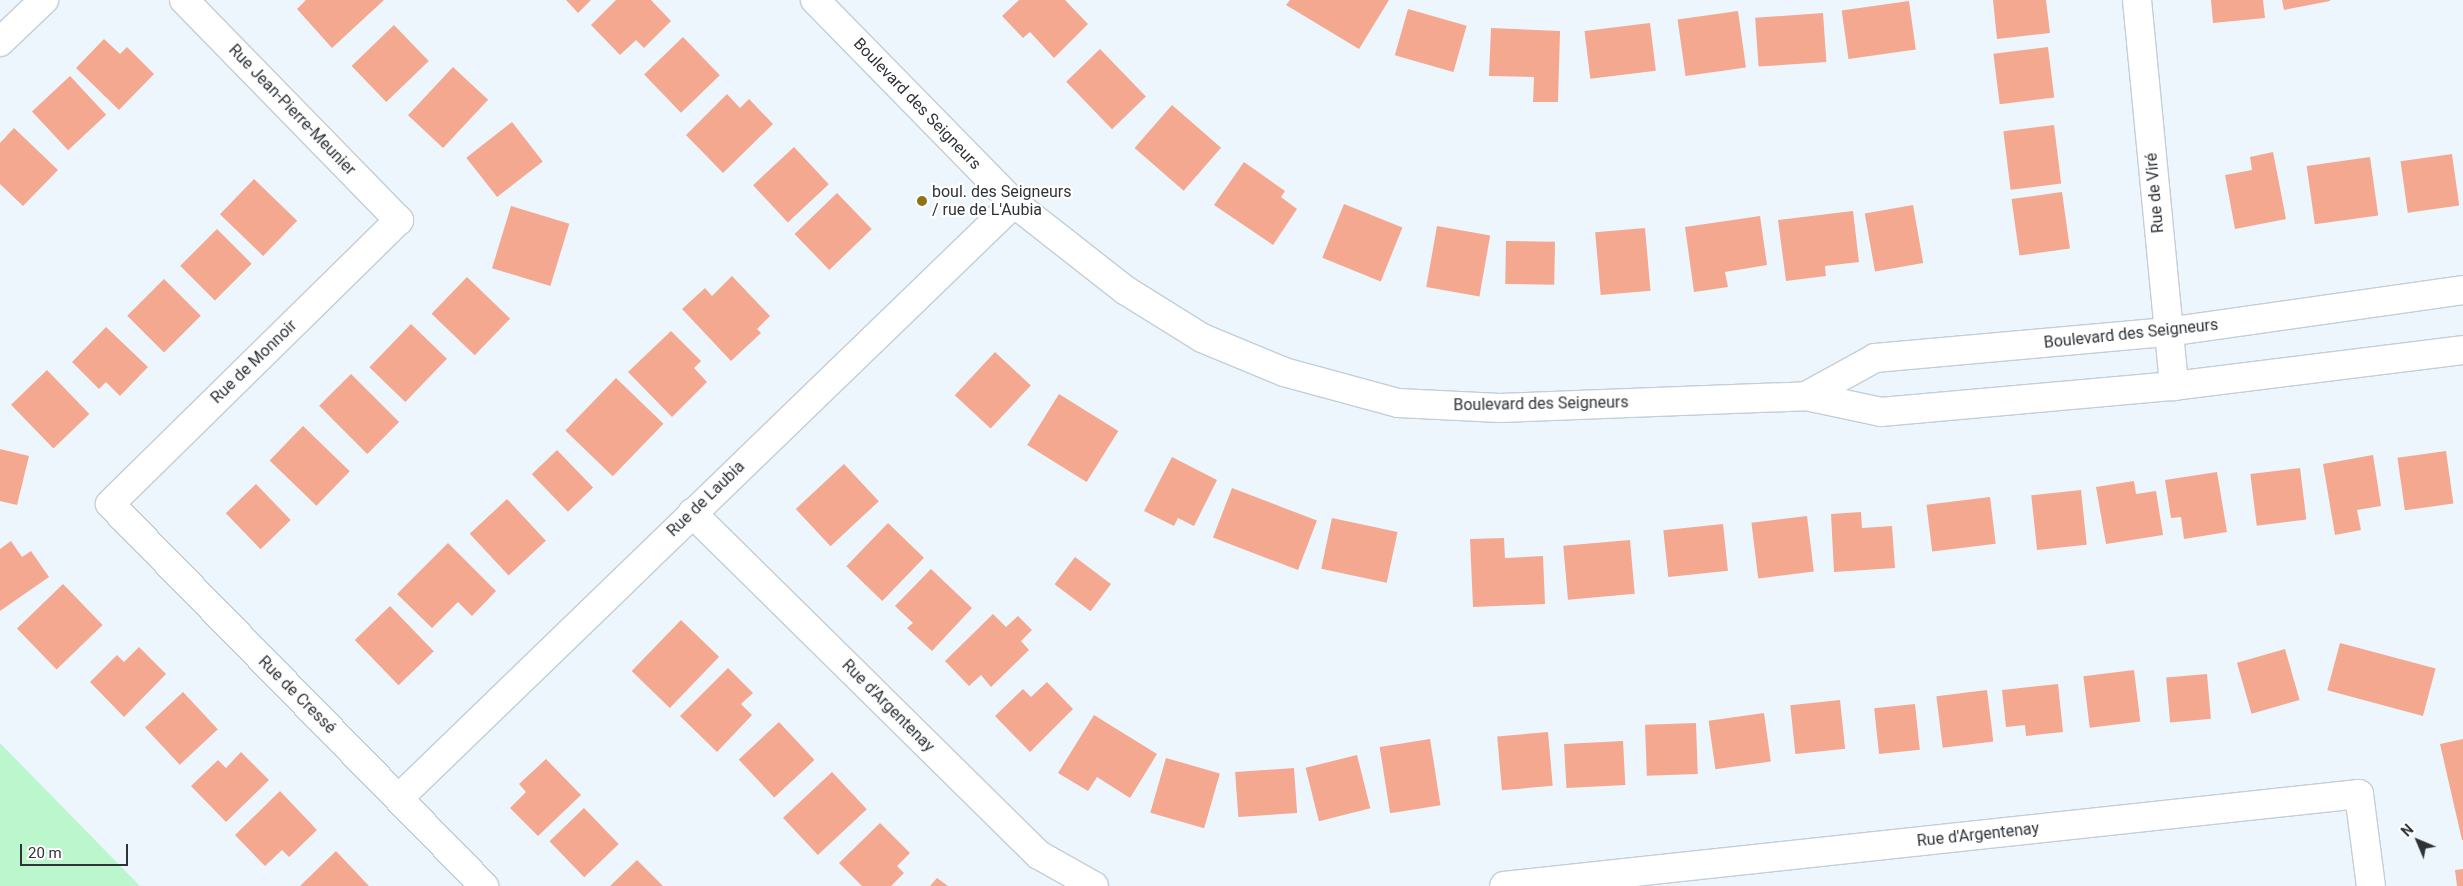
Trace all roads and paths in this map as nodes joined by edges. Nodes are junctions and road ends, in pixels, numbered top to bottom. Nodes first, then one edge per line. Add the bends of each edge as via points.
1 (44, 0) edge
2 (184, 0) edge
3 (815, 0) edge
4 (2137, 0) edge
5 (0, 42) edge
6 (1014, 203) junction
7 (399, 220) joint
8 (2463, 290) edge
9 (2168, 332) junction
10 (2463, 350) edge
11 (2174, 386) junction
12 (1806, 396) junction
13 (110, 504) joint
14 (692, 513) junction
15 (399, 798) junction
16 (1654, 878) edge
17 (484, 886) edge
18 (1094, 886) edge
19 (1504, 886) edge
20 (2371, 886) edge

1 - 5 street
2 - 7 street, Rue Jean-Pierre-Meunier
3 - 6 street, Boulevard des Seigneurs
4 - 9 street, Rue de Viré
6 - 12 street, Boulevard des Seigneurs via 1125,290 1202,338 1284,372 1398,403 1500,408
6 - 14 street, Rue de Laubia
7 - 13 street, Rue de Monnoir
8 - 9 street, Boulevard des Seigneurs
9 - 11 street, Rue de Viré
9 - 12 street, Boulevard des Seigneurs via 1875,358
10 - 11 street, Boulevard des Seigneurs
11 - 12 street, Boulevard des Seigneurs via 1881,412
13 - 15 street, Rue de Cressé
14 - 15 street, Rue de Laubia
14 - 18 street, Rue d'Argentenay via 1039,855
15 - 17 street, Rue de Cressé
16 - 19 street, Rue d'Argentenay
16 - 20 street, Rue d'Argentenay via 2359,794

